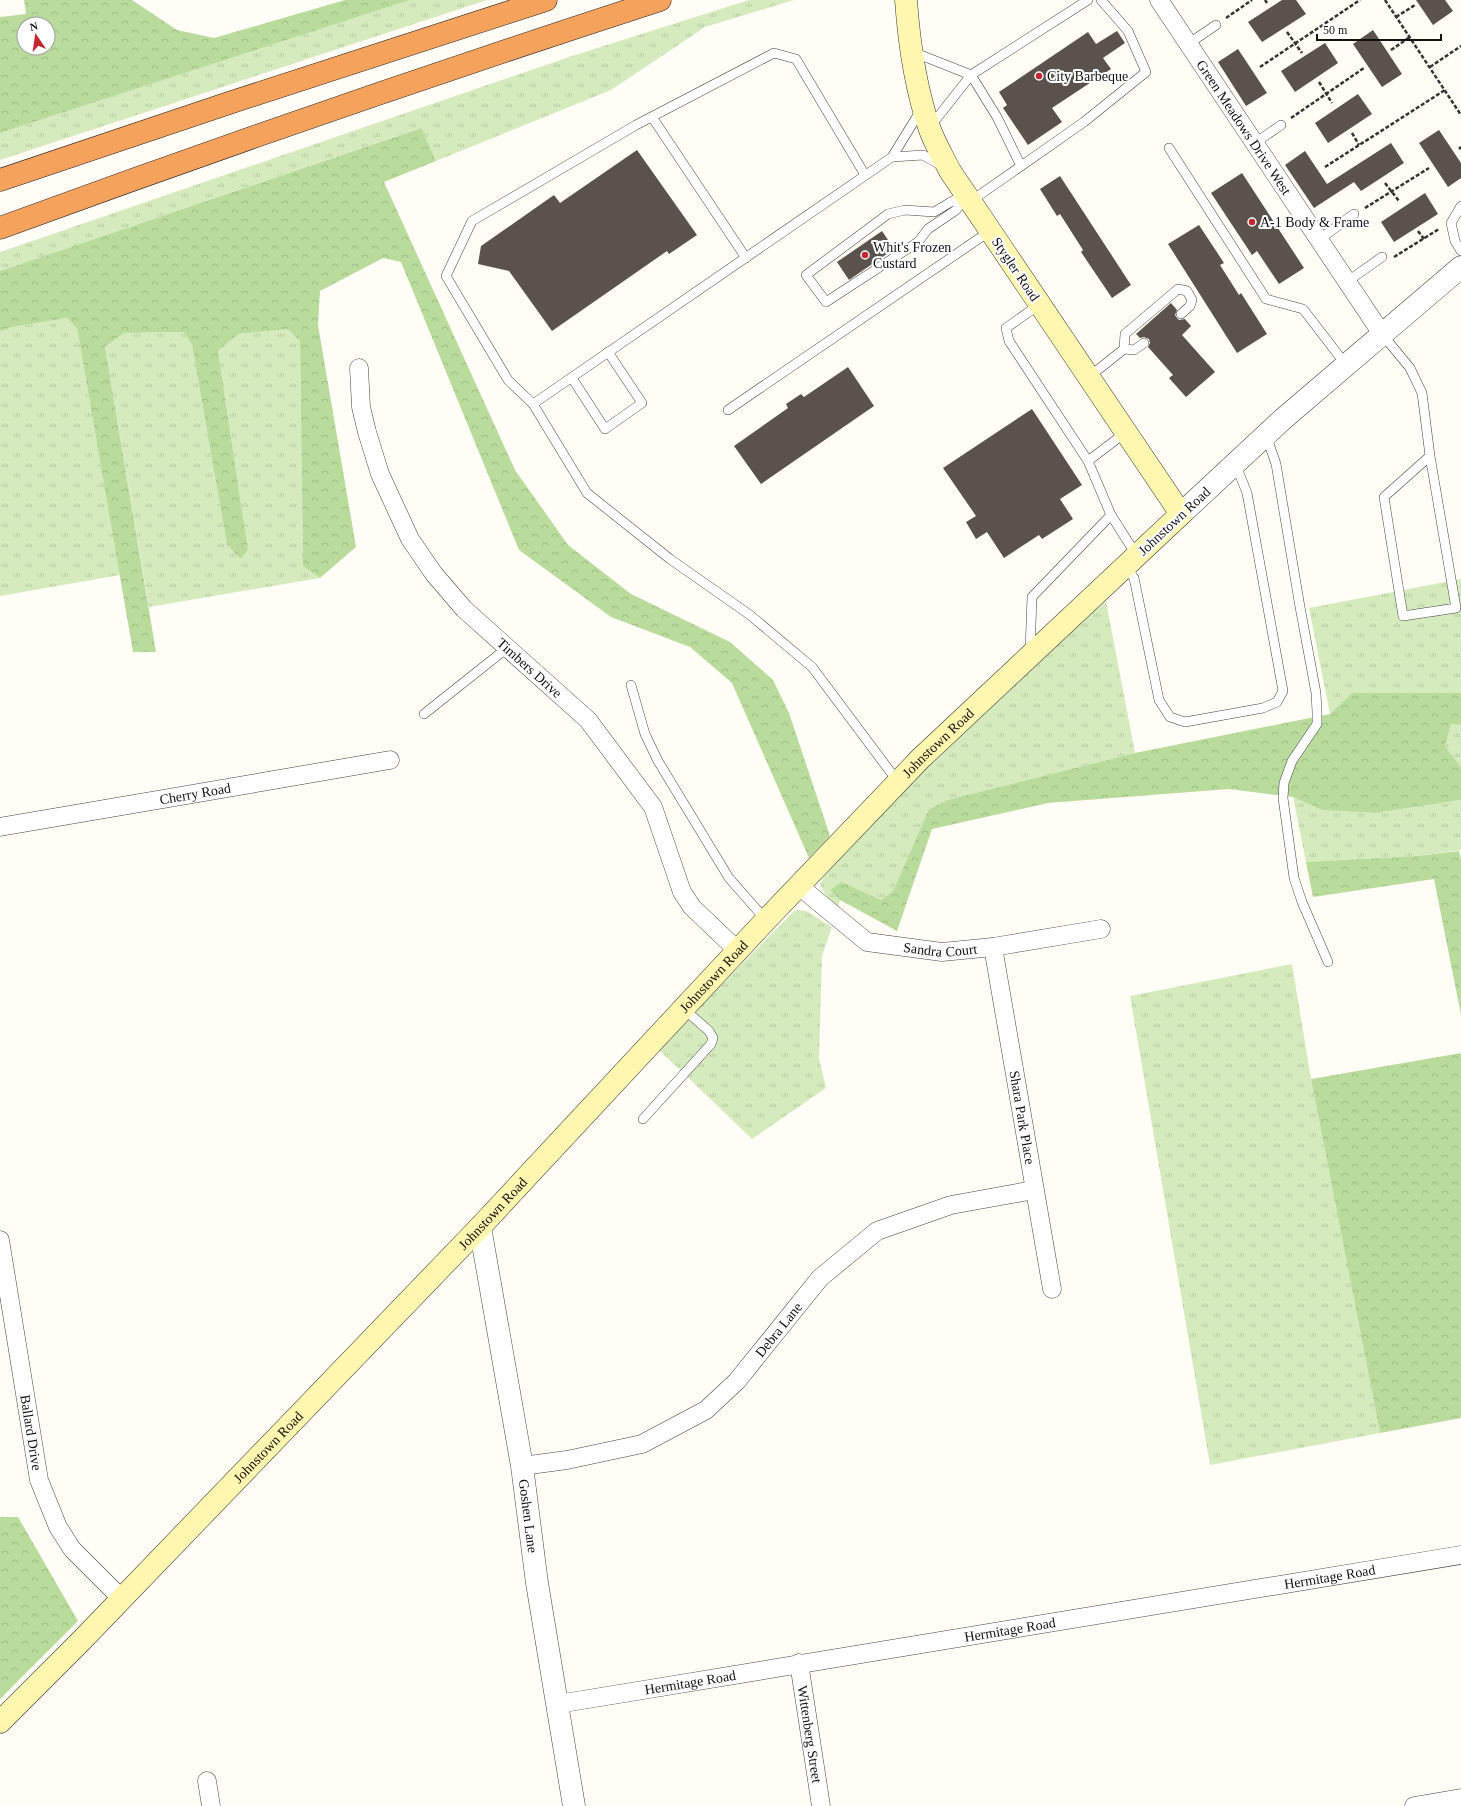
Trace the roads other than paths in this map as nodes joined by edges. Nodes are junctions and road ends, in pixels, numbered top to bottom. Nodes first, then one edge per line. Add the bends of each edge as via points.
1 (546, 0) edge
2 (660, 0) edge
3 (906, 0) edge
4 (1088, 0) edge
5 (1101, 0) edge
6 (1158, 0) edge
7 (1216, 26) road end
8 (1188, 44) junction
9 (911, 51) junction
10 (971, 76) junction
11 (923, 106) junction
12 (652, 117) junction
13 (1281, 125) road end
14 (929, 128) junction
15 (1255, 143) junction
16 (1169, 148) dead end
17 (892, 157) junction
18 (1021, 166) junction
19 (950, 171) junction
20 (865, 176) junction
21 (0, 180) edge
22 (128, 181) junction
23 (964, 198) junction
24 (1461, 206) edge
25 (0, 213) edge
26 (1354, 214) road end
27 (0, 228) edge
28 (990, 231) junction
29 (1320, 239) junction
30 (746, 258) junction
31 (1382, 258) road end
32 (1460, 266) edge
33 (1348, 280) junction
34 (1040, 304) junction
35 (1180, 314) dead end
36 (1382, 334) junction
37 (1144, 343) dead end
38 (1124, 349) junction
39 (608, 352) junction
40 (1346, 365) junction
41 (359, 368) dead end
42 (1089, 377) junction
43 (572, 378) junction
44 (533, 404) junction
45 (728, 410) dead end
46 (1126, 432) junction
47 (1266, 435) junction
48 (1430, 456) junction
49 (1088, 461) junction
50 (1235, 463) junction
51 (1181, 514) junction
52 (1111, 515) junction
53 (1131, 561) junction
54 (507, 648) junction
55 (1030, 656) junction
56 (631, 685) dead end
57 (424, 714) dead end
58 (390, 760) dead end
59 (898, 782) junction
60 (0, 827) edge
61 (799, 886) junction
62 (766, 920) junction
63 (1101, 929) dead end
64 (992, 947) junction
65 (738, 951) junction
66 (1328, 962) dead end
67 (684, 1009) junction
68 (643, 1118) dead end
69 (1034, 1190) junction
70 (480, 1227) junction
71 (0, 1240) edge
72 (1052, 1289) dead end
73 (522, 1466) junction
74 (1461, 1555) edge
75 (121, 1598) junction
76 (799, 1663) junction
77 (558, 1704) junction
78 (0, 1722) edge
79 (207, 1781) dead end
80 (1461, 1798) edge
81 (211, 1806) edge
82 (574, 1806) edge
83 (821, 1806) edge
84 (1414, 1806) edge

1 - 21 highway
2 - 22 highway via 483,57
3 - 9 main road, Stygler Road
4 - 10 lane
5 - 18 lane via 1128,31 1146,72 1084,122
6 - 8 street, Green Meadows Drive West
7 - 8 lane
8 - 15 street, Green Meadows Drive West
9 - 10 lane
9 - 11 main road, Stygler Road
10 - 14 lane
10 - 18 lane via 997,117
11 - 14 main road, Stygler Road
11 - 17 lane
12 - 20 lane via 774,53 796,58
12 - 30 lane
12 - 44 lane via 545,176 472,221 446,276 508,380
13 - 15 lane
14 - 19 main road, Stygler Road
15 - 29 street, Green Meadows Drive West
16 - 40 lane via 1266,299 1303,309
17 - 19 lane via 923,155
17 - 20 lane
18 - 23 lane
19 - 23 main road, Stygler Road
20 - 30 lane
22 - 25 highway
22 - 27 highway
23 - 23 lane via 934,212 905,210 888,214 806,275 826,302 918,242 928,229 956,210
23 - 28 main road, Stygler Road
24 - 32 lane via 1451,223
26 - 29 lane
28 - 34 main road, Stygler Road
28 - 45 lane
29 - 33 street, Green Meadows Drive West
30 - 39 lane
31 - 33 lane
32 - 36 street, Johnstown Road
33 - 36 street, Green Meadows Drive West
34 - 42 main road, Stygler Road
34 - 49 lane via 1006,328 1009,341
35 - 38 lane via 1190,306 1192,300 1187,291 1178,289 1125,334
36 - 40 street, Johnstown Road
36 - 48 lane via 1410,368 1422,393
37 - 38 lane via 1134,350
38 - 42 lane
39 - 43 lane
39 - 43 lane via 642,403 606,430
40 - 47 street, Johnstown Road
41 - 54 street, Timbers Drive via 361,407 367,432 380,474 410,539 434,574 464,609
42 - 46 main road, Stygler Road
43 - 44 lane
44 - 59 lane via 587,493 670,559 750,615 812,667
46 - 49 lane
46 - 51 main road, Stygler Road
47 - 50 street, Johnstown Road
47 - 66 lane via 1276,464 1316,692 1317,712 1317,724 1292,761 1284,783 1283,798 1294,878
48 - 48 lane via 1456,608 1403,616 1384,497
49 - 52 lane
50 - 51 street, Johnstown Road
50 - 53 lane via 1247,493 1283,691 1277,702 1263,708 1185,722 1170,717 1159,700
51 - 53 main road, Johnstown Road
52 - 53 lane
52 - 55 lane via 1032,597
53 - 55 main road, Johnstown Road
54 - 57 lane
54 - 65 street, Timbers Drive via 588,720 653,807 682,892 692,907
55 - 59 main road, Johnstown Road
56 - 62 lane via 645,734 658,761 729,878
58 - 60 street, Cherry Road
59 - 61 main road, Johnstown Road
61 - 62 main road, Johnstown Road
61 - 64 street, Sandra Court via 867,942 942,952
62 - 65 main road, Johnstown Road
63 - 64 street, Sandra Court
64 - 69 street, Shara Park Place
65 - 67 main road, Johnstown Road
67 - 68 lane via 714,1038
67 - 70 main road, Johnstown Road
69 - 72 street, Shara Park Place
69 - 73 street, Debra Lane via 951,1206 877,1231 820,1278 737,1382 706,1410 642,1444 567,1460
70 - 73 street, Goshen Lane
70 - 75 main road, Johnstown Road
71 - 75 street, Ballard Drive via 39,1480 58,1528 72,1549
73 - 77 street, Goshen Lane via 537,1583
74 - 76 street, Hermitage Road
75 - 78 main road, Johnstown Road
76 - 77 street, Hermitage Road
76 - 83 street, Wittenberg Street
77 - 82 street, Goshen Lane
79 - 81 street
80 - 84 street

